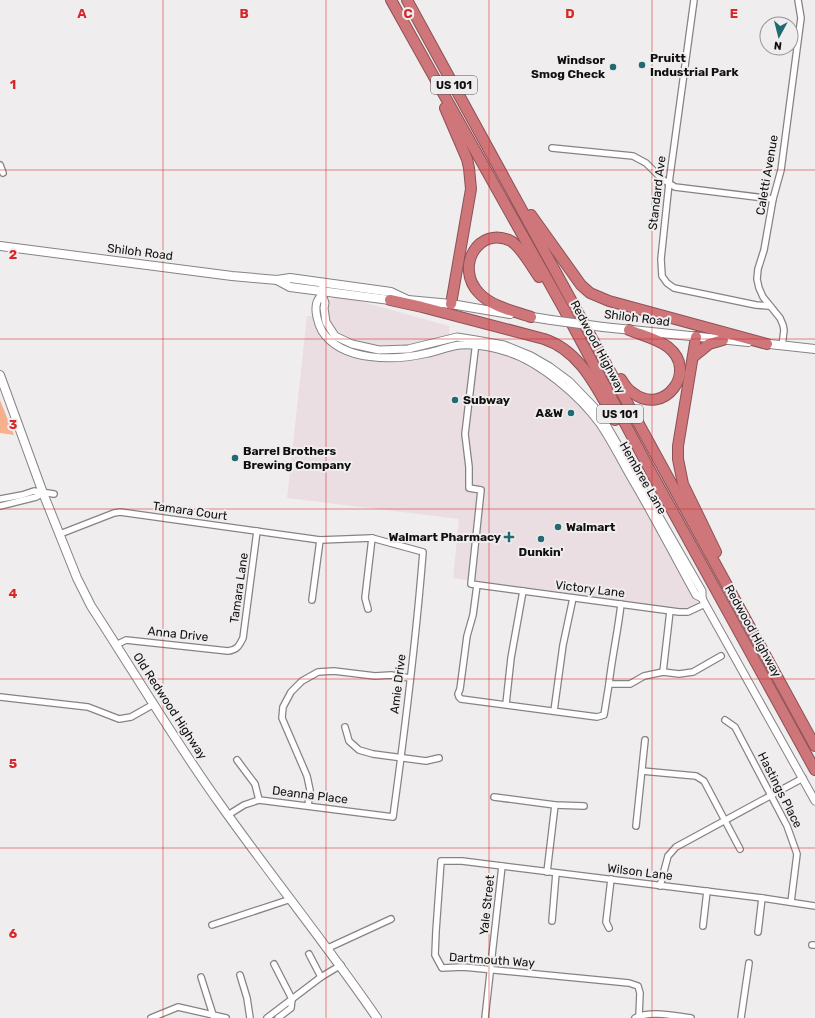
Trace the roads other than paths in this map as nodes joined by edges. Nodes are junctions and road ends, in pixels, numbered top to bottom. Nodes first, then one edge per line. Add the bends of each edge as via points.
1 (391, 0) edge
2 (407, 0) edge
3 (694, 0) edge
4 (798, 0) edge
5 (423, 59) junction
6 (552, 148) dead end
7 (0, 165) edge
8 (3, 173) dead end
9 (502, 174) junction
10 (669, 183) junction
11 (773, 199) junction
12 (0, 246) edge
13 (322, 289) junction
14 (390, 300) junction
15 (408, 300) junction
16 (451, 304) junction
17 (769, 306) junction
18 (565, 311) junction
19 (531, 317) junction
20 (629, 330) junction
21 (696, 337) junction
22 (593, 339) junction
23 (723, 340) junction
24 (476, 343) junction
25 (430, 344) junction
26 (767, 344) junction
27 (782, 346) junction
28 (815, 349) edge
29 (396, 357) junction
30 (694, 357) junction
31 (0, 375) edge
32 (650, 472) junction
33 (43, 493) junction
34 (54, 494) dead end
35 (0, 499) edge
36 (0, 506) edge
37 (258, 531) junction
38 (60, 534) junction
39 (372, 538) junction
40 (320, 540) junction
41 (423, 552) joint
42 (717, 568) junction
43 (474, 584) junction
44 (523, 591) junction
45 (573, 598) junction
46 (312, 600) dead end
47 (704, 601) junction
48 (621, 604) junction
49 (368, 609) dead end
50 (670, 611) junction
51 (116, 645) junction
52 (238, 648) joint
53 (720, 656) dead end
54 (663, 672) junction
55 (410, 678) junction
56 (609, 684) junction
57 (0, 697) edge
58 (154, 704) junction
59 (506, 704) junction
60 (554, 712) junction
61 (725, 720) dead end
62 (345, 728) dead end
63 (645, 740) dead end
64 (815, 746) edge
65 (401, 758) junction
66 (439, 758) dead end
67 (237, 760) dead end
68 (815, 770) edge
69 (642, 771) junction
70 (803, 778) junction
71 (771, 795) junction
72 (494, 797) dead end
73 (258, 800) junction
74 (815, 801) edge
75 (555, 805) junction
76 (308, 806) junction
77 (584, 806) dead end
78 (228, 815) junction
79 (393, 817) joint
80 (724, 821) junction
81 (636, 826) dead end
82 (740, 850) dead end
83 (462, 861) joint
84 (502, 866) junction
85 (547, 872) junction
86 (556, 873) junction
87 (611, 880) junction
88 (660, 886) junction
89 (707, 891) junction
90 (762, 898) junction
91 (291, 899) junction
92 (791, 902) junction
93 (815, 906) edge
94 (391, 919) dead end
95 (552, 921) dead end
96 (212, 925) dead end
97 (703, 926) dead end
98 (609, 928) dead end
99 (758, 932) dead end
100 (328, 948) junction
101 (309, 954) dead end
102 (749, 963) dead end
103 (274, 964) dead end
104 (341, 965) junction
105 (490, 970) junction
106 (240, 975) dead end
107 (201, 977) dead end
108 (321, 977) junction
109 (292, 999) junction
110 (214, 1017) edge
111 (375, 1017) edge
112 (637, 1017) edge
113 (151, 1018) edge
114 (226, 1018) edge
115 (250, 1018) edge
116 (267, 1018) edge
117 (278, 1018) edge
118 (485, 1018) edge
119 (691, 1018) edge
120 (741, 1018) edge

1 - 5 highway, Redwood Highway / US 101
2 - 9 highway, Redwood Highway / US 101
3 - 10 street, Standard Ave
4 - 11 street, Caletti Avenue via 801,18 781,170
5 - 16 highway via 466,159 471,179 470,199
5 - 18 highway, Redwood Highway / US 101
6 - 10 street via 633,156 646,163
7 - 8 street
9 - 22 highway, Redwood Highway / US 101
9 - 26 highway via 581,285 590,292 609,301
10 - 11 street via 675,187
10 - 17 street, Standard Ave via 661,259 662,276 666,283 674,288
11 - 17 street, Caletti Avenue via 757,279
12 - 13 main road, Shiloh Road via 277,280 290,287
13 - 14 main road, Shiloh Road
13 - 15 main road, Shiloh Road via 391,292
13 - 25 street, Hembree Lane via 326,322 335,336 342,340 378,350 408,349
13 - 29 street, Hembree Lane via 316,307 319,325 328,340 345,351 372,357
14 - 15 main road, Shiloh Road
14 - 32 highway via 552,341 565,349 584,368
15 - 16 main road, Shiloh Road
16 - 19 main road, Shiloh Road
17 - 27 street, Caletti Avenue via 783,324
18 - 19 highway via 517,246 499,238 482,243 473,251 468,263 469,276 475,288 493,303
18 - 32 highway, Redwood Highway / US 101
19 - 20 main road, Shiloh Road, bridge
20 - 21 main road, Shiloh Road
20 - 22 highway via 668,346 677,357 680,368 678,381 671,392 662,398 642,399 629,390
21 - 23 main road, Shiloh Road
21 - 30 highway
22 - 42 highway, Redwood Highway / US 101
23 - 26 main road, Shiloh Road
23 - 30 highway via 709,344
24 - 25 street, Hembree Lane via 456,337
24 - 29 street, Hembree Lane
24 - 43 street via 464,434 469,488 481,490
24 - 47 street, Hembree Lane via 504,346 530,356 569,381 595,408 702,591
25 - 29 street via 424,350 403,353
26 - 27 main road, Shiloh Road
27 - 28 main road, Shiloh Road
30 - 42 highway via 678,446 678,459 684,484 717,554
31 - 33 main road, Old Redwood Highway
32 - 68 highway, Redwood Highway / US 101
33 - 34 street
33 - 35 street via 34,491
33 - 36 street via 17,503
33 - 38 main road, Old Redwood Highway
37 - 38 street, Tamara Court via 120,512
37 - 40 street, Tamara Court
37 - 52 street, Tamara Lane via 243,638
38 - 51 main road, Old Redwood Highway via 80,586
39 - 40 street, Tamara Court
39 - 41 street, Tamara Court
39 - 49 street via 365,598
40 - 46 street
41 - 55 street, Amie Drive
42 - 64 highway, Redwood Highway / US 101
43 - 44 street, Victory Lane
43 - 59 street via 472,615 458,697 464,700
44 - 45 street, Victory Lane
44 - 59 street
45 - 48 street, Victory Lane
45 - 60 street via 563,645
47 - 50 street, Victory Lane via 688,612
47 - 70 street, Hembree Lane
48 - 50 street, Victory Lane
48 - 56 street
50 - 54 street
51 - 52 street, Anna Drive via 126,640 228,651
51 - 58 main road, Old Redwood Highway
53 - 54 street via 693,672
54 - 56 street via 644,676 630,684
55 - 65 street, Amie Drive
55 - 76 street via 334,671 318,672 302,681 291,692 283,707 282,718 307,776 310,790
56 - 60 street via 604,715 601,717
57 - 58 street via 88,707 119,719 131,717
58 - 78 main road, Old Redwood Highway
59 - 60 street
61 - 71 street, Hastings Place via 735,727
62 - 65 street via 349,741 359,750
63 - 69 street
65 - 66 street via 426,761
65 - 79 street, Amie Drive
67 - 73 street via 255,784
69 - 80 street via 696,776 704,781
69 - 81 street
70 - 71 street
70 - 74 street, Hembree Lane
71 - 80 street
71 - 92 street, Hastings Place via 788,826 797,854
72 - 75 street
73 - 76 street, Deanna Place
73 - 78 street, Deanna Place
75 - 77 street
75 - 85 street
76 - 79 street, Deanna Place
78 - 91 main road, Old Redwood Highway
80 - 82 street
80 - 88 street via 676,847 668,856
83 - 84 street, Wilson Lane
83 - 105 street, Dartmouth Way via 441,862 435,955 442,968
84 - 85 street, Wilson Lane
84 - 105 street, Yale Street
85 - 86 street, Wilson Lane
86 - 87 street, Wilson Lane
86 - 95 street
87 - 88 street, Wilson Lane
87 - 98 street via 606,922
88 - 89 street, Wilson Lane
89 - 90 street, Wilson Lane
89 - 97 street
90 - 92 street, Wilson Lane
90 - 99 street
91 - 96 street
91 - 100 main road, Old Redwood Highway
92 - 93 street, Wilson Lane
94 - 100 street
100 - 104 main road, Old Redwood Highway
101 - 108 street
102 - 120 street
103 - 109 street
104 - 108 street
104 - 111 main road, Old Redwood Highway
105 - 112 street, Dartmouth Way via 630,983 638,986 640,993
105 - 118 street, Yale Street
106 - 115 street
107 - 110 street
108 - 109 street
109 - 116 street
109 - 117 street via 290,1008
110 - 113 street via 178,1007
110 - 114 street
112 - 119 street via 658,1014

